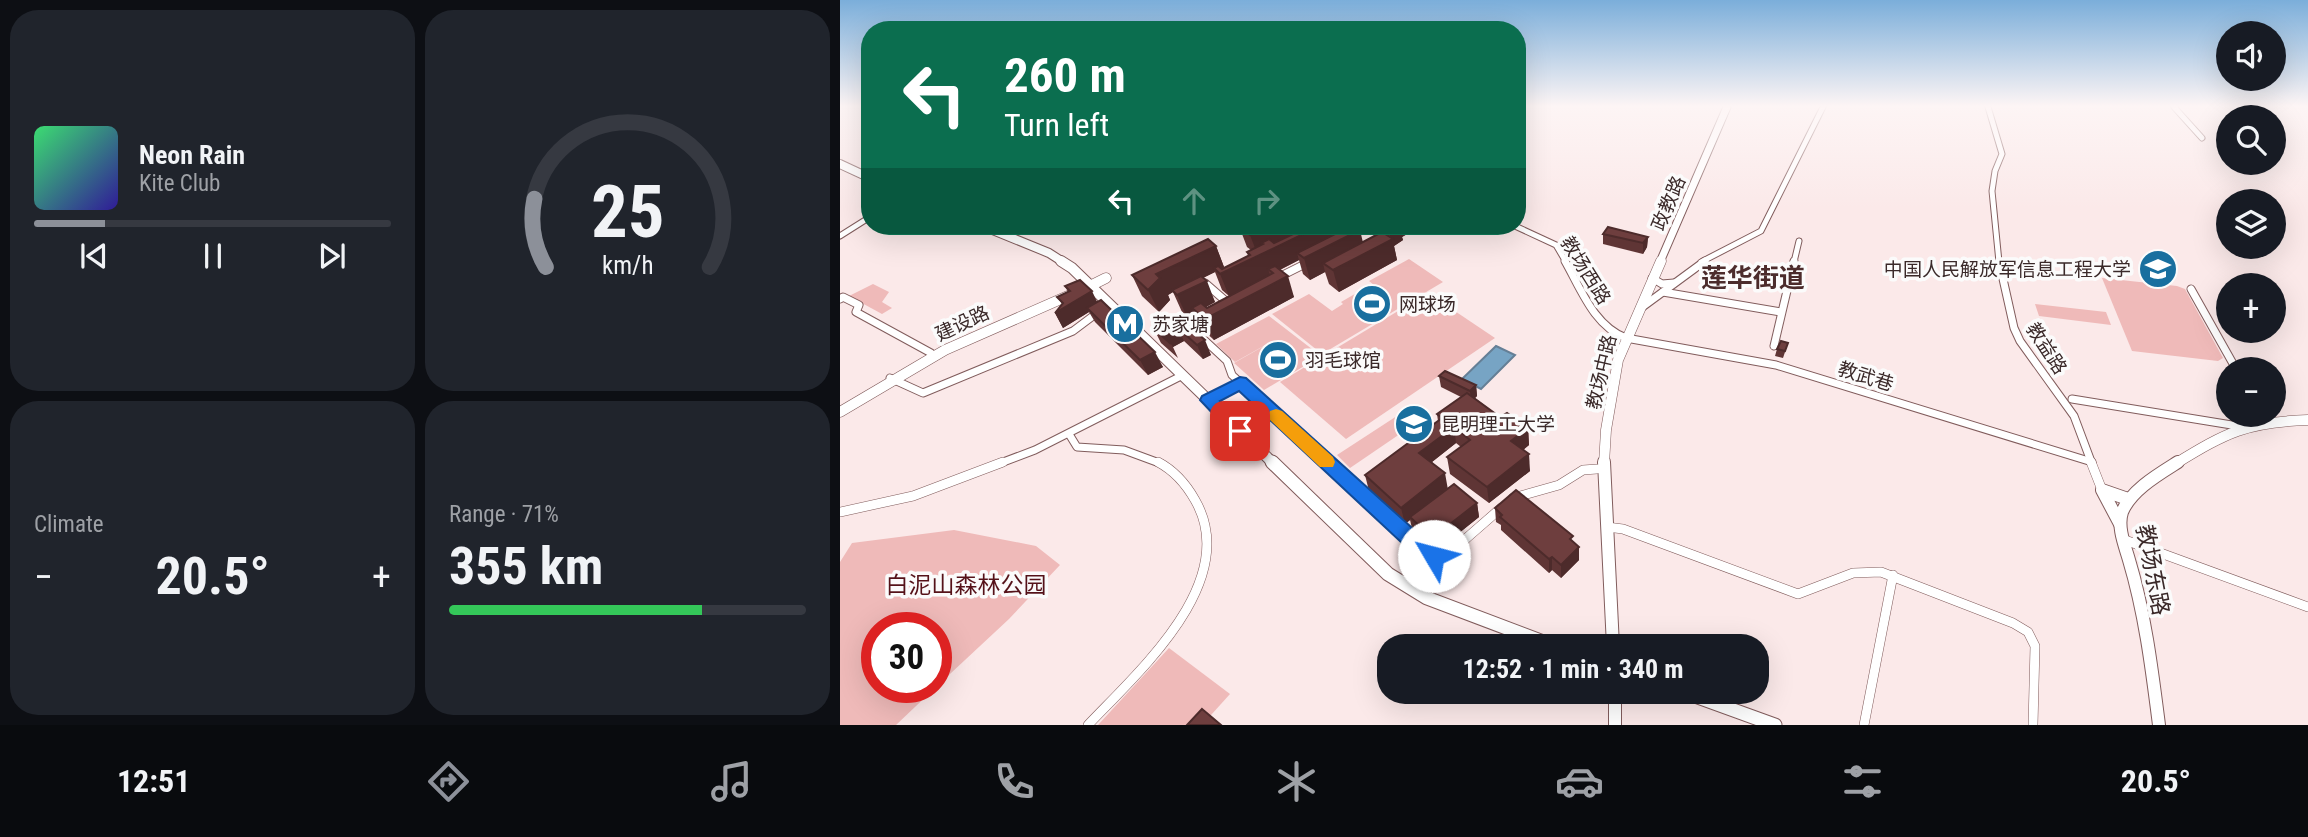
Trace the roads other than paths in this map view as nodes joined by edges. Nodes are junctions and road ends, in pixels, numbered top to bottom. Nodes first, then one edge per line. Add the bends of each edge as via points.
1 (1712, 141) edge
2 (1807, 141) edge
3 (1998, 141) edge
4 (840, 164) edge
5 (861, 174) edge
6 (861, 223) edge
7 (1526, 231) edge
8 (1005, 235) edge
9 (840, 236) edge
10 (1799, 240) dead end
11 (1314, 259) edge
12 (1104, 277) dead end
13 (1652, 278) junction
14 (1675, 283) junction
15 (1090, 284) junction
16 (1205, 284) edge
17 (1265, 284) edge
18 (2191, 289) dead end
19 (1663, 292) junction
20 (1240, 297) edge
21 (840, 299) edge
22 (1228, 303) junction
23 (1113, 306) junction
24 (1218, 308) edge
25 (1637, 311) junction
26 (1781, 312) junction
27 (1197, 318) edge
28 (1187, 324) junction
29 (1177, 329) edge
30 (1626, 338) junction
31 (1774, 346) dead end
32 (931, 353) junction
33 (2229, 357) edge
34 (1183, 375) junction
35 (891, 379) junction
36 (1240, 382) junction
37 (2072, 398) dead end
38 (1208, 400) junction
39 (840, 410) edge
40 (2286, 419) edge
41 (2308, 420) edge
42 (2216, 422) edge
43 (2245, 427) edge
44 (1069, 434) junction
45 (2092, 462) junction
46 (1597, 469) dead end
47 (2102, 490) junction
48 (2128, 499) junction
49 (840, 512) edge
50 (2121, 526) junction
51 (1607, 527) junction
52 (2125, 540) junction
53 (1455, 548) junction
54 (1463, 556) dead end
55 (1893, 575) junction
56 (2308, 607) edge
57 (1522, 634) edge
58 (1612, 634) edge
59 (1615, 704) edge
60 (1717, 704) edge
61 (1088, 725) edge
62 (1615, 725) edge
63 (1775, 725) edge
64 (1864, 725) edge
65 (2033, 725) edge
66 (2159, 725) edge

1 - 13 street, 政教路
2 - 14 street via 1761,231 1716,253
3 - 45 street, 教益路 via 2002,154 1994,166 1992,214 2014,328 2074,416
4 - 5 main road
6 - 9 street
7 - 30 street, 教场西路 via 1556,245 1602,325
8 - 15 main road via 1049,253
10 - 26 street
11 - 17 street
12 - 15 street, 建设路
13 - 14 street via 1662,284
13 - 25 street, 政教路
14 - 19 street
15 - 23 main road
15 - 32 street, 建设路
15 - 35 street, 建设路
16 - 22 street
18 - 33 street
19 - 25 street
19 - 26 street
20 - 22 street
21 - 32 street via 859,305 856,312
22 - 24 street
23 - 34 main road
23 - 35 street via 1073,331 923,393
25 - 30 street, 教场中路
26 - 31 street
27 - 28 street
28 - 29 street
28 - 36 street via 1227,361
30 - 45 street, 教武巷 via 1776,365
30 - 51 street, 教场中路 via 1606,430
32 - 35 street, 建设路
34 - 38 main road
34 - 44 street
35 - 39 street, 建设路
36 - 38 street
36 - 53 street via 1424,551 1446,556
37 - 42 street
38 - 57 main road via 1388,574 1438,603
40 - 41 street
43 - 48 street via 2183,460
44 - 49 street via 913,496
44 - 61 street via 1077,447 1141,452 1169,468 1198,498 1209,533 1207,565 1187,611
45 - 47 street, 教益路
46 - 53 street via 1583,470 1559,485 1514,497
47 - 48 street
47 - 50 street
48 - 50 street, 教场东路
50 - 52 street, 教场东路
51 - 55 street via 1798,594 1853,573
51 - 58 street, 教场中路
52 - 56 street
52 - 66 street, 教场东路
53 - 54 street
55 - 64 street
55 - 65 street via 2028,632 2035,646
59 - 62 street
60 - 63 main road

